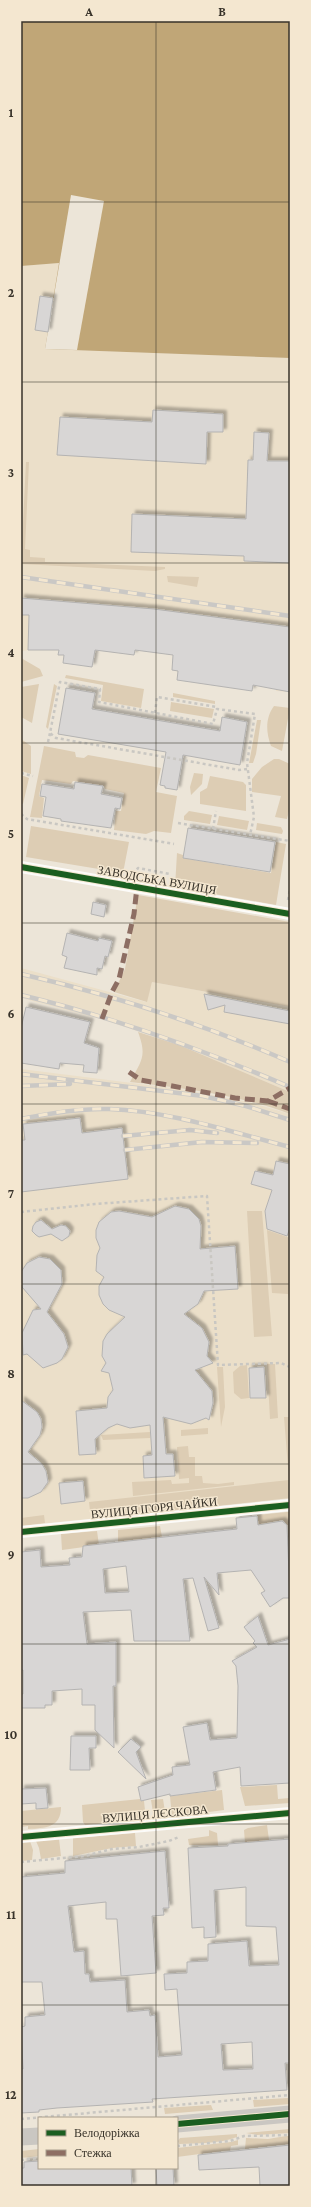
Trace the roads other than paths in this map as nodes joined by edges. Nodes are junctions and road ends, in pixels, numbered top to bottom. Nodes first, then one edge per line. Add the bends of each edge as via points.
1 (21, 868) edge
2 (290, 914) edge
3 (290, 1505) edge
4 (21, 1532) edge
5 (290, 1812) edge
6 (21, 1837) edge
7 (290, 2114) edge
8 (178, 2124) edge
9 (38, 2136) edge
10 (21, 2138) edge

1 - 2 street, ЗАВОДСЬКА ВУЛИЦЯ
3 - 4 street, ВУЛИЦЯ ІГОРЯ ЧАЙКИ
5 - 6 street, ВУЛИЦЯ ЛЄСКОВА
7 - 8 street
9 - 10 street

